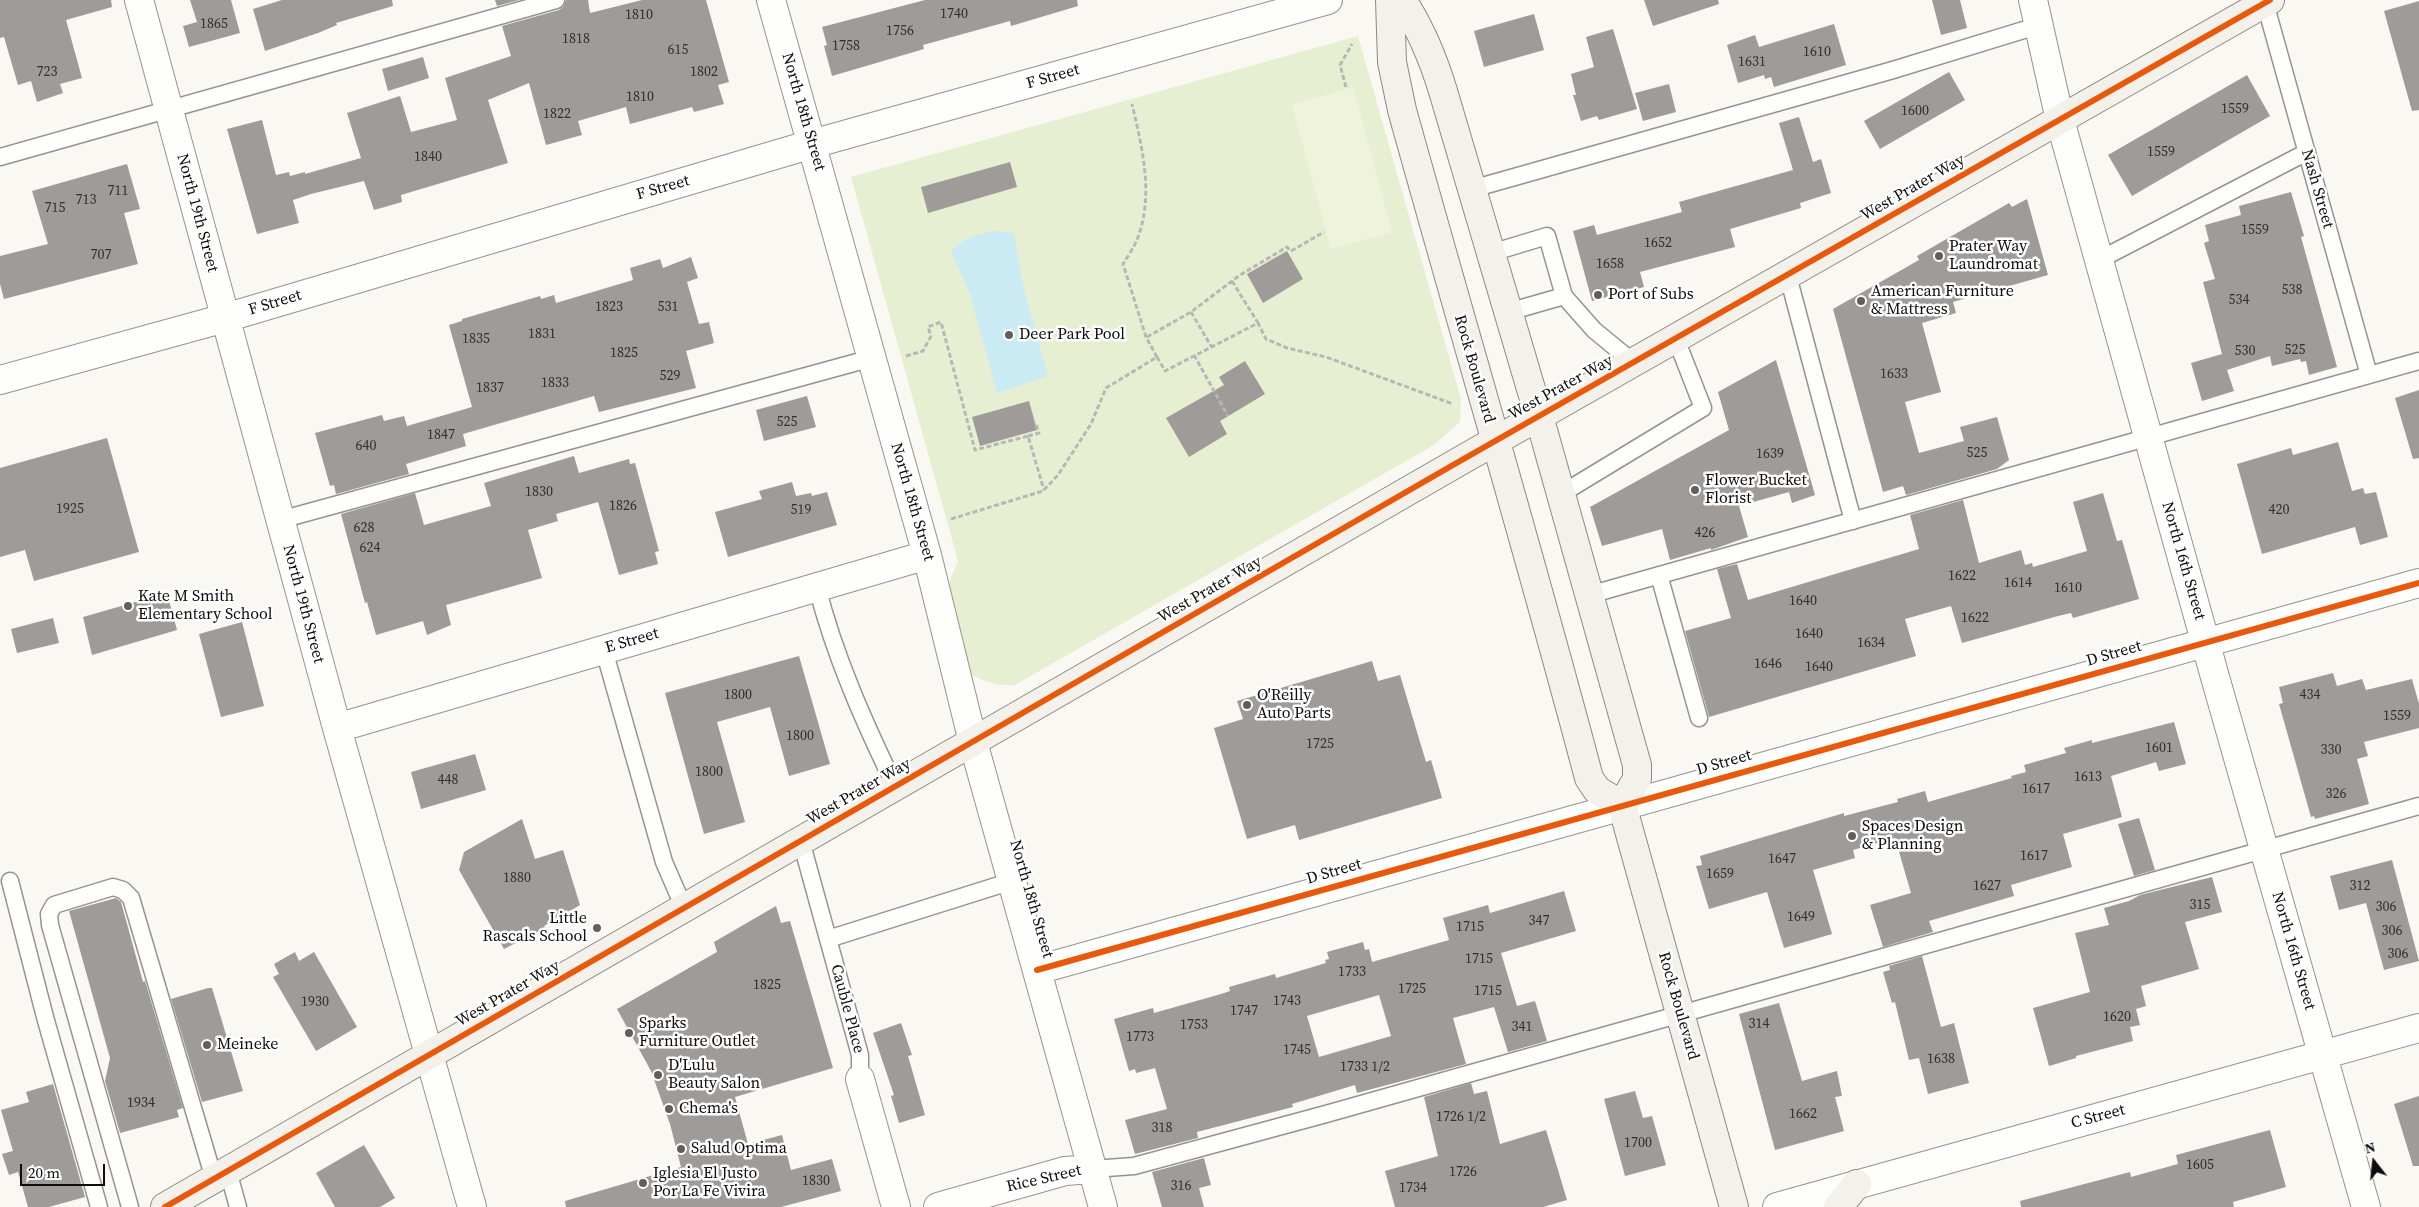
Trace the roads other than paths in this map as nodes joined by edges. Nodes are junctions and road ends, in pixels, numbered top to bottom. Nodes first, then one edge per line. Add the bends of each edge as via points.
1 (139, 0) edge
2 (556, 0) edge
3 (771, 0) edge
4 (1328, 0) edge
5 (1390, 0) edge
6 (1402, 0) edge
7 (2263, 2) edge
8 (2036, 13) edge
9 (169, 110) junction
10 (2060, 120) junction
11 (812, 144) junction
12 (2307, 152) junction
13 (0, 157) edge
14 (1472, 189) junction
15 (1491, 253) junction
16 (2099, 260) junction
17 (1788, 276) junction
18 (1564, 296) junction
19 (1508, 312) junction
20 (225, 318) junction
21 (1676, 339) junction
22 (872, 358) junction
23 (2419, 361) edge
24 (1634, 363) junction
25 (2370, 375) junction
26 (0, 380) edge
27 (1539, 416) junction
28 (2148, 437) junction
29 (1495, 441) junction
30 (1561, 494) junction
31 (280, 520) junction
32 (1853, 521) junction
33 (927, 555) junction
34 (1659, 576) junction
35 (2419, 583) edge
36 (817, 587) junction
37 (1589, 595) junction
38 (2206, 643) junction
39 (604, 650) junction
40 (1699, 718) dead end
41 (337, 728) junction
42 (973, 742) junction
43 (896, 786) junction
44 (1622, 805) junction
45 (2419, 806) edge
46 (801, 841) junction
47 (2264, 848) junction
48 (10, 881) dead end
49 (1012, 881) junction
50 (684, 908) junction
51 (828, 939) junction
52 (1037, 970) junction
53 (1679, 1014) junction
54 (2419, 1028) edge
55 (429, 1055) junction
56 (2322, 1055) junction
57 (860, 1079) joint
58 (1093, 1169) junction
59 (221, 1175) junction
60 (1857, 1184) junction
61 (100, 1207) edge
62 (130, 1207) edge
63 (165, 1207) edge
64 (238, 1207) edge
65 (472, 1207) edge
66 (896, 1207) edge
67 (938, 1207) edge
68 (1103, 1207) edge
69 (1734, 1207) edge
70 (1777, 1207) edge
71 (1838, 1207) edge
72 (2366, 1207) edge

1 - 9 street, North 19th Street
2 - 9 lane
3 - 11 street, North 18th Street
4 - 11 street, F Street
5 - 29 main road, Rock Boulevard via 1392,62 1402,110
6 - 14 main road via 1418,24 1433,58
7 - 10 main road, West Prater Way
7 - 12 lane, Nash Street
8 - 10 street, North 16th Street
8 - 14 lane via 1893,70
9 - 13 lane
9 - 20 street, North 19th Street
10 - 16 street, North 16th Street
10 - 17 main road, West Prater Way
11 - 20 street, F Street
11 - 22 street, North 18th Street
12 - 16 lane
12 - 25 lane, Nash Street
14 - 15 main road
15 - 18 lane via 1547,236
15 - 19 main road
16 - 28 street, North 16th Street
17 - 21 main road, West Prater Way
17 - 32 lane
18 - 19 lane
18 - 24 lane via 1594,330
19 - 27 main road
20 - 26 street, F Street
20 - 31 street, North 19th Street
21 - 24 main road, West Prater Way
21 - 30 lane via 1703,408
22 - 31 lane
22 - 33 street, North 18th Street
23 - 25 lane
24 - 27 main road, West Prater Way
25 - 28 lane
27 - 29 main road, West Prater Way
27 - 30 main road
28 - 32 lane
28 - 38 street, North 16th Street
29 - 42 main road, West Prater Way
29 - 44 main road, Rock Boulevard via 1531,560 1589,778 1597,790
30 - 37 main road
31 - 41 street, North 19th Street
32 - 34 lane
33 - 36 street, E Street
33 - 42 street, North 18th Street
34 - 37 lane
34 - 40 lane
35 - 38 street, D Street
36 - 39 street, E Street
36 - 43 lane via 836,651
37 - 44 main road via 1637,765 1637,779
38 - 44 street, D Street
38 - 47 street, North 16th Street
39 - 41 street, E Street
39 - 50 lane via 664,862
41 - 55 street, North 19th Street
42 - 43 main road, West Prater Way
42 - 49 street, North 18th Street
43 - 46 main road, West Prater Way
44 - 52 street, D Street
44 - 53 main road, Rock Boulevard
45 - 47 lane
46 - 50 main road, West Prater Way
46 - 51 lane, Cauble Place
47 - 53 lane
47 - 56 street, North 16th Street
48 - 61 lane
49 - 51 lane
49 - 52 street, North 18th Street
50 - 55 main road, West Prater Way
51 - 57 lane, Cauble Place via 860,1055
52 - 58 street, North 18th Street
53 - 58 lane via 1134,1166
53 - 69 main road, Rock Boulevard
54 - 56 street, C Street
55 - 59 main road, West Prater Way
55 - 65 street, North 19th Street
56 - 60 street, C Street
56 - 72 street, North 16th Street
57 - 66 street, Cauble Place
58 - 67 street, Rice Street via 1065,1171
58 - 68 street, North 18th Street
59 - 62 lane via 131,898 123,890 113,888 54,905 49,914 50,925
59 - 63 main road, West Prater Way
59 - 64 lane
60 - 70 street, C Street
60 - 71 main road

